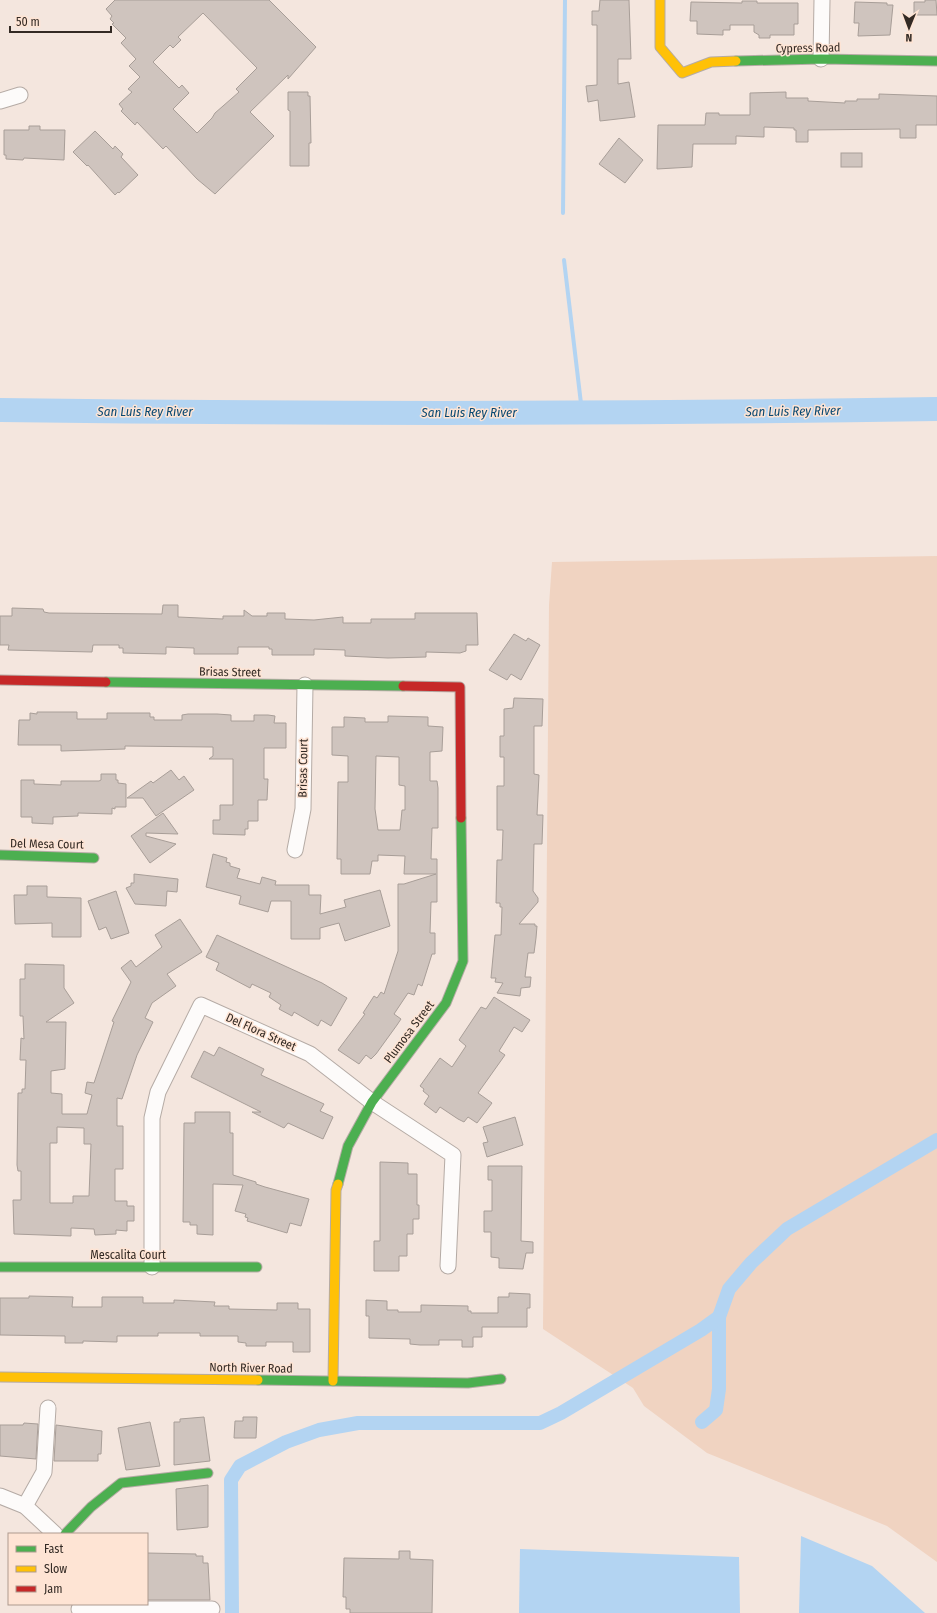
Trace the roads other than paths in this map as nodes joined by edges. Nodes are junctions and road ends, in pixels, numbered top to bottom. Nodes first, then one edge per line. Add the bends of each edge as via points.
1 (660, 0) edge
2 (822, 0) edge
3 (821, 59) junction
4 (937, 61) edge
5 (20, 96) dead end
6 (0, 101) edge
7 (0, 680) edge
8 (305, 685) junction
9 (460, 687) joint
10 (294, 850) dead end
11 (0, 855) edge
12 (94, 858) dead end
13 (372, 1102) junction
14 (448, 1266) dead end
15 (0, 1267) edge
16 (152, 1267) junction
17 (257, 1267) dead end
18 (0, 1377) edge
19 (501, 1379) dead end
20 (333, 1381) junction
21 (48, 1408) dead end
22 (208, 1474) dead end
23 (0, 1496) edge
24 (25, 1506) junction
25 (54, 1533) edge
26 (66, 1533) edge
27 (212, 1608) dead end
28 (79, 1609) edge

1 - 3 street, Cypress Road via 660,47 682,73 711,62
2 - 3 street
3 - 4 street, Cypress Road
5 - 6 street
7 - 8 street, Brisas Street
8 - 9 street, Brisas Street
8 - 10 street, Brisas Court via 303,809
9 - 13 street, Plumosa Street via 463,961 446,1003
11 - 12 street, Del Mesa Court
13 - 14 street, Del Flora Street via 453,1155
13 - 16 street, Del Flora Street via 310,1054 201,1005 158,1092 152,1118
13 - 20 street, Plumosa Street via 348,1146 336,1190
15 - 16 street, Mescalita Court
16 - 17 street, Mescalita Court
18 - 20 street, North River Road
19 - 20 street, North River Road via 468,1382
21 - 24 street via 44,1472
22 - 26 street via 121,1483 91,1507
23 - 24 street
24 - 25 street
27 - 28 street

